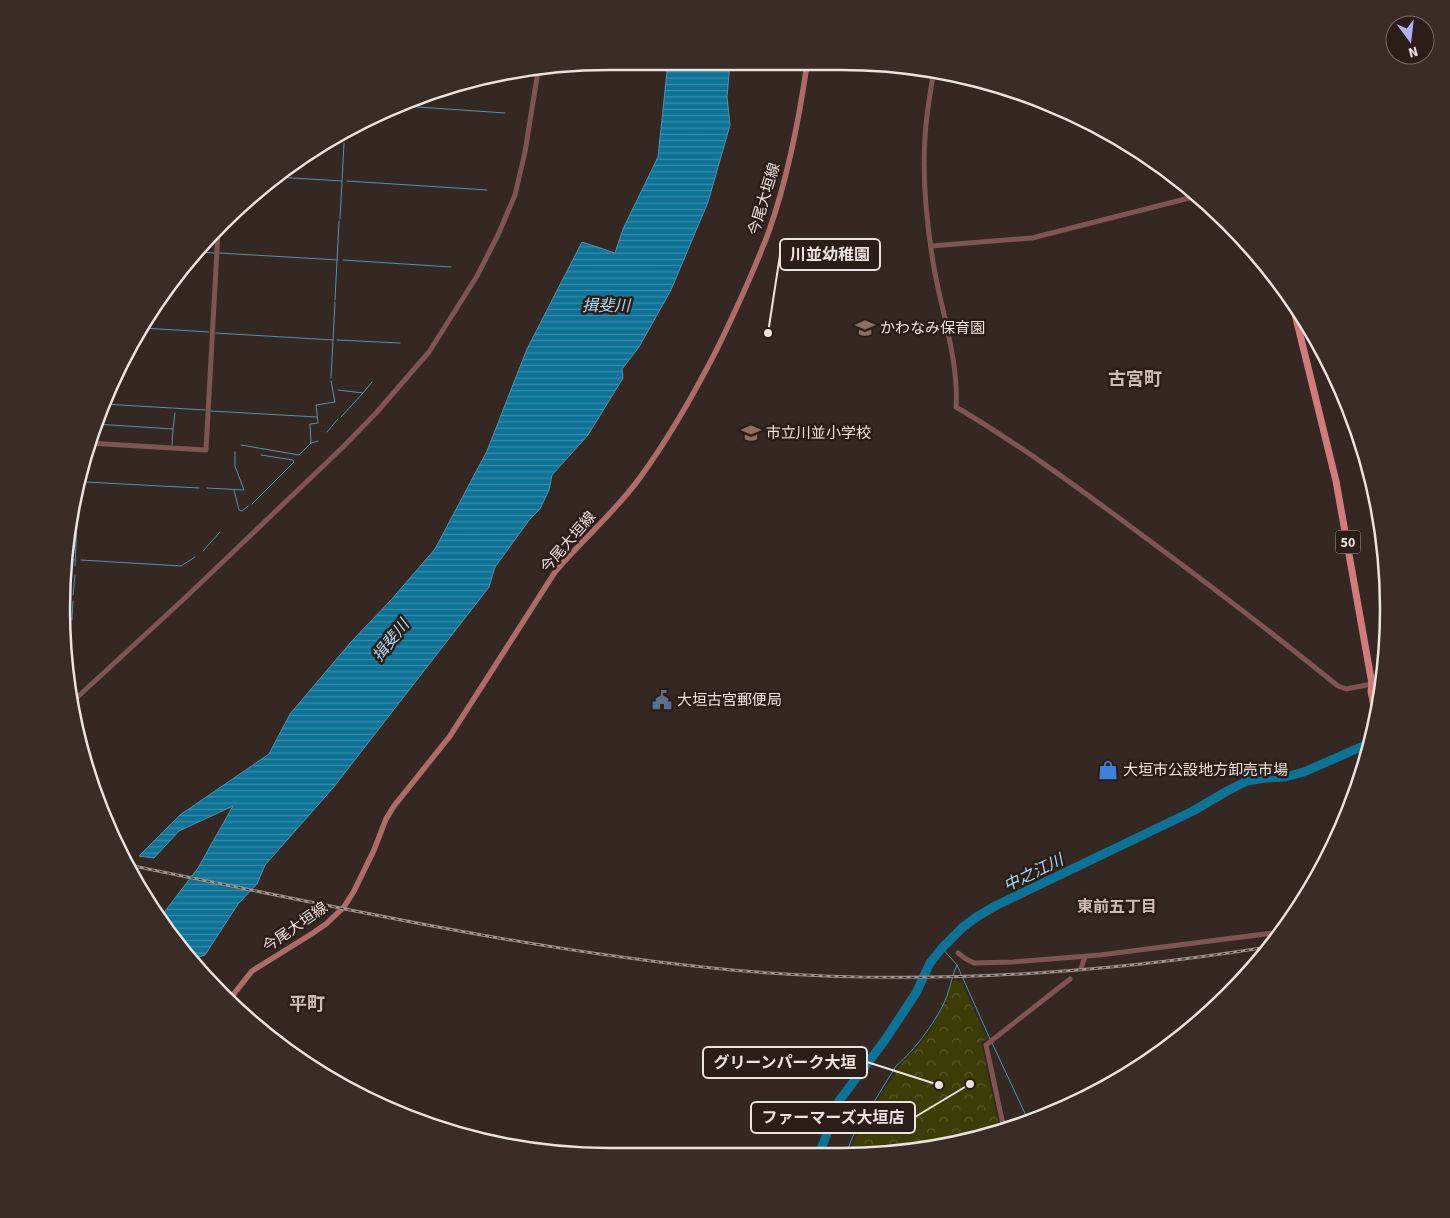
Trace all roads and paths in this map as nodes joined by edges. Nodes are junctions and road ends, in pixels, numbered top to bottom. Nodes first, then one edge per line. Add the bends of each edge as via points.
1 (806, 70) edge
2 (537, 75) edge
3 (933, 78) edge
4 (1189, 198) edge
5 (218, 239) edge
6 (931, 246) junction
7 (1298, 324) edge
8 (96, 444) edge
9 (1372, 684) junction
10 (1374, 686) edge
11 (78, 698) edge
12 (1372, 699) edge
13 (1272, 933) edge
14 (958, 953) dead end
15 (1085, 957) junction
16 (1081, 968) dead end
17 (1070, 979) dead end
18 (234, 995) edge
19 (1003, 1123) edge

1 - 18 main road, 今尾大垣線 via 791,150 769,229 726,330 672,429 627,495 555,572 450,736 394,806 344,907 326,924 252,971
2 - 11 street via 525,152 514,195 477,276 429,352 343,447
3 - 6 street via 924,158
4 - 6 street via 1032,238
5 - 8 street via 206,450
6 - 9 street via 954,365 956,407 1082,490 1343,688
7 - 9 main road, 50 via 1336,481
9 - 10 main road, 50
9 - 12 main road, 50
13 - 15 street
14 - 15 street via 984,964
15 - 16 street
17 - 19 street via 986,1046

